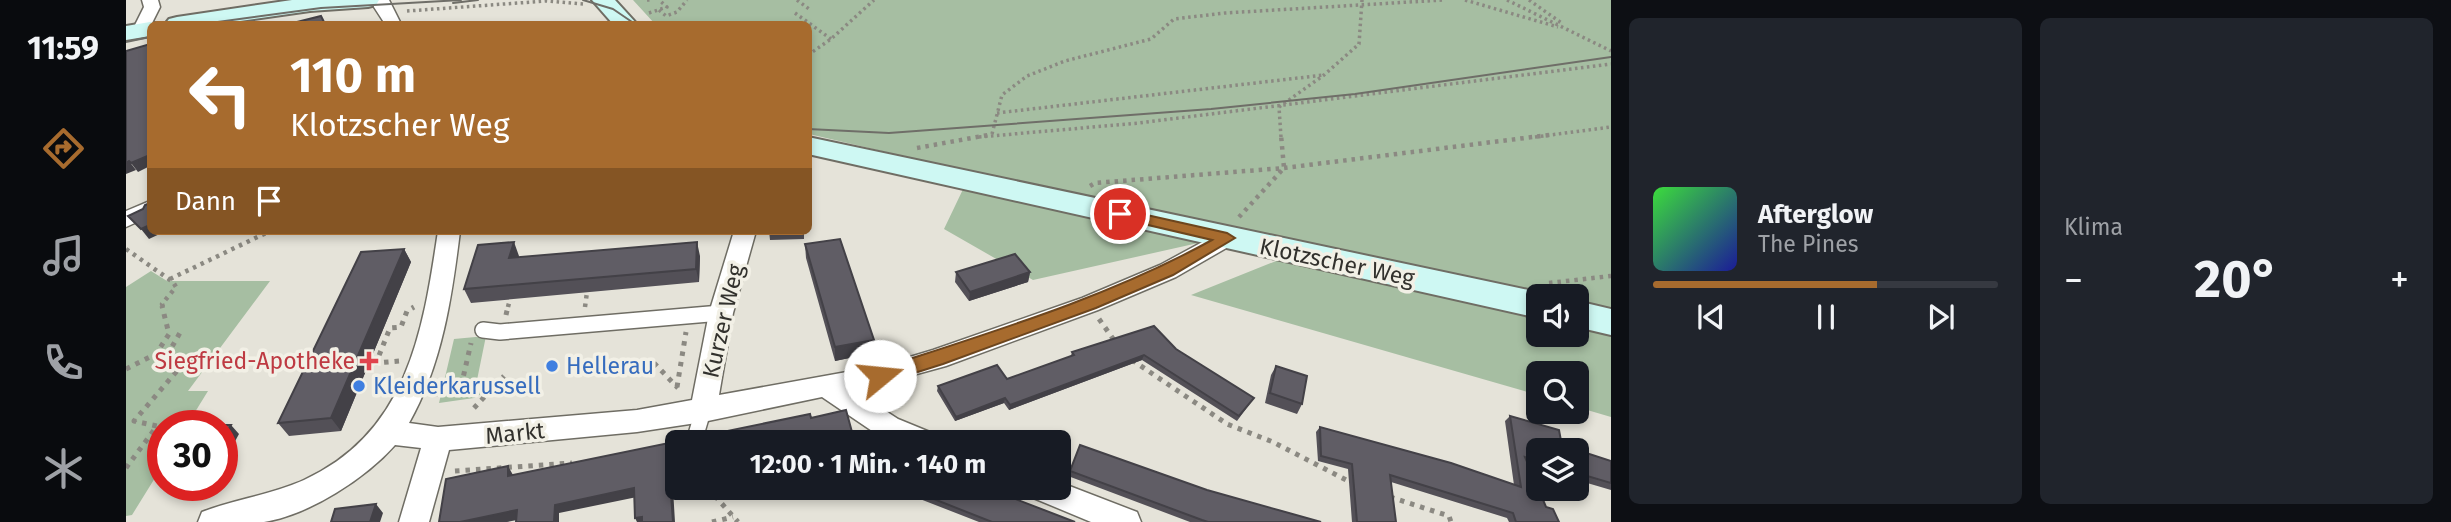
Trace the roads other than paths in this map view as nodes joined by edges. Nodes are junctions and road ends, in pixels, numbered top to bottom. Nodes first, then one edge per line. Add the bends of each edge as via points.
1 (150, 0) edge
2 (310, 2) edge
3 (382, 9) edge
4 (195, 21) edge
5 (139, 31) edge
6 (812, 146) edge
7 (147, 210) edge
8 (126, 220) edge
9 (745, 235) edge
10 (1227, 238) junction
11 (448, 242) edge
12 (1526, 302) edge
13 (721, 313) junction
14 (1589, 317) edge
15 (1611, 322) edge
16 (478, 331) road end
17 (829, 388) junction
18 (703, 411) junction
19 (697, 430) edge
20 (893, 430) edge
21 (389, 432) junction
22 (438, 439) junction
23 (1071, 500) edge
24 (212, 522) edge
25 (414, 522) edge
26 (1126, 522) edge

1 - 5 street via 152,6
2 - 3 street
2 - 4 street
6 - 10 street, Klotzscher Weg
7 - 8 street
9 - 13 street, Kurzer Weg
10 - 12 street, Klotzscher Weg
10 - 17 street, Markt via 1168,271 1090,304 937,359
11 - 21 street via 415,385
13 - 16 lane
13 - 18 street, Kurzer Weg
14 - 15 street
17 - 18 street, Markt
17 - 20 street
18 - 19 lane
18 - 22 street, Markt
21 - 22 street, Markt
21 - 24 street via 347,471 305,494
22 - 25 street
23 - 26 street

